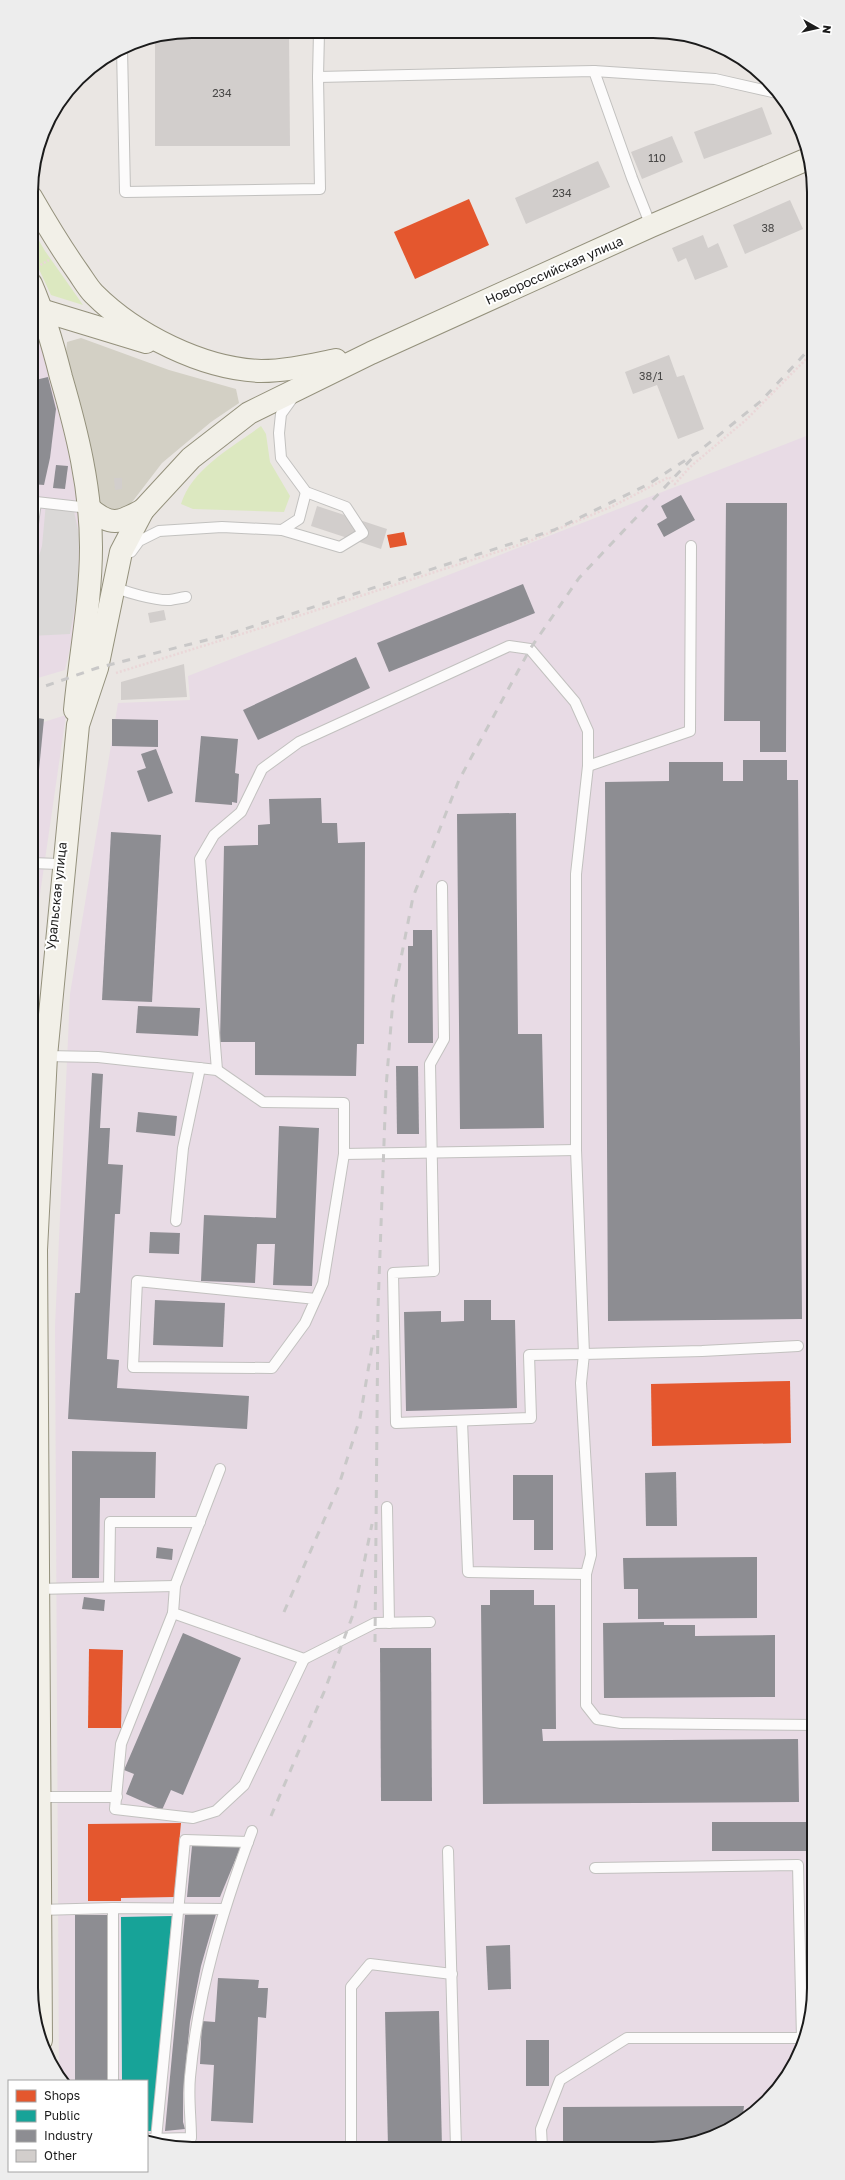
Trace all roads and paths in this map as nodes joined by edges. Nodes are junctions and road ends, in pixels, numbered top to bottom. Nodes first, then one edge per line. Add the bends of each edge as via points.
1 (319, 38) edge
2 (122, 55) edge
3 (594, 71) junction
4 (318, 77) junction
5 (770, 91) edge
6 (804, 161) edge
7 (38, 209) edge
8 (652, 226) junction
9 (38, 309) edge
10 (38, 312) edge
11 (179, 352) junction
12 (371, 353) junction
13 (807, 358) edge
14 (300, 386) junction
15 (306, 492) junction
16 (38, 501) edge
17 (89, 508) junction
18 (143, 510) junction
19 (282, 530) junction
20 (691, 546) dead end
21 (113, 586) junction
22 (186, 596) dead end
23 (86, 677) junction
24 (588, 766) junction
25 (38, 862) edge
26 (62, 864) junction
27 (442, 886) dead end
28 (46, 1056) junction
29 (200, 1068) junction
30 (217, 1070) junction
31 (38, 1080) edge
32 (576, 1150) junction
33 (431, 1152) junction
34 (344, 1154) junction
35 (38, 1207) edge
36 (176, 1221) dead end
37 (316, 1299) junction
38 (798, 1346) dead end
39 (584, 1354) junction
40 (462, 1420) junction
41 (220, 1469) dead end
42 (387, 1507) dead end
43 (200, 1522) junction
44 (586, 1574) junction
45 (175, 1586) junction
46 (110, 1587) junction
47 (38, 1589) edge
48 (173, 1613) junction
49 (430, 1622) dead end
50 (389, 1623) junction
51 (304, 1659) junction
52 (807, 1725) edge
53 (38, 1797) edge
54 (116, 1797) junction
55 (252, 1831) dead end
56 (248, 1842) junction
57 (448, 1851) dead end
58 (596, 1868) dead end
59 (38, 1898) edge
60 (113, 1908) junction
61 (224, 1909) junction
62 (39, 1910) junction
63 (179, 1910) junction
64 (452, 1974) junction
65 (41, 2016) edge
66 (803, 2021) edge
67 (799, 2038) edge
68 (113, 2080) edge
69 (152, 2137) edge
70 (161, 2139) edge
71 (351, 2142) edge
72 (456, 2142) edge
73 (542, 2142) edge

1 - 4 lane
2 - 4 lane via 125,192 320,189
3 - 4 lane
3 - 5 lane via 715,79
3 - 8 lane
6 - 8 main road, Новороссийская улица
7 - 11 main road via 63,252 93,293 134,328
8 - 12 main road, Новороссийская улица
9 - 11 main road
10 - 17 main road via 79,438
11 - 12 main road via 228,366 261,371 292,369
12 - 14 main road, Новороссийская улица
13 - 23 path via 747,419 690,467 674,484 669,476 613,506 525,543 264,627
14 - 15 lane via 281,414 278,433 281,458
14 - 18 main road, Новороссийская улица via 249,413 191,458
15 - 19 lane via 299,519
15 - 19 lane via 346,507 363,533 340,547
16 - 17 lane
17 - 18 main road via 102,519 122,522
17 - 23 main road via 91,547
18 - 21 main road via 121,552
19 - 21 lane via 222,527 158,531 139,541 126,558
20 - 24 lane via 690,731
21 - 22 lane via 154,598 169,600
21 - 23 main road
23 - 26 main road, Уральская улица
23 - 26 main road, Уральская улица
24 - 30 lane via 588,731 575,702 530,649 509,646 299,742 262,769 241,812 214,835 200,859
24 - 32 lane via 576,874
25 - 26 lane
26 - 28 main road, Уральская улица
26 - 31 main road, Уральская улица
27 - 33 lane via 444,1039 430,1064
28 - 29 lane via 98,1057
28 - 35 main road, Уральская улица
29 - 30 lane
29 - 36 lane via 183,1148
30 - 34 lane via 263,1102 344,1102
32 - 33 lane
32 - 39 lane
33 - 34 lane
33 - 40 lane via 434,1271 393,1273 396,1423
34 - 37 lane via 323,1283
37 - 37 lane via 137,1281 132,1368 272,1368 305,1323
38 - 39 lane
39 - 40 lane via 529,1355 531,1418
39 - 44 lane via 581,1383 591,1556
40 - 44 lane via 468,1572
41 - 43 lane
42 - 50 lane
43 - 45 lane
43 - 46 lane via 110,1522
44 - 52 lane via 586,1705 597,1718 621,1723
45 - 46 lane
45 - 48 lane
46 - 47 lane
48 - 51 lane
48 - 54 lane via 121,1744
49 - 50 lane
50 - 51 lane via 375,1623
51 - 54 lane via 244,1785 216,1811 193,1818 115,1809
53 - 54 lane
55 - 56 lane
56 - 61 lane
56 - 63 lane via 185,1840
57 - 64 lane
58 - 66 lane via 798,1865
59 - 62 main road, Уральская улица
60 - 62 lane
60 - 63 lane
60 - 68 lane
61 - 63 lane
61 - 70 lane via 198,2012 190,2079 191,2138
62 - 65 main road, Уральская улица
63 - 69 lane
64 - 71 lane via 370,1964 352,1987
64 - 72 lane
67 - 73 lane via 627,2038 560,2080 541,2129

